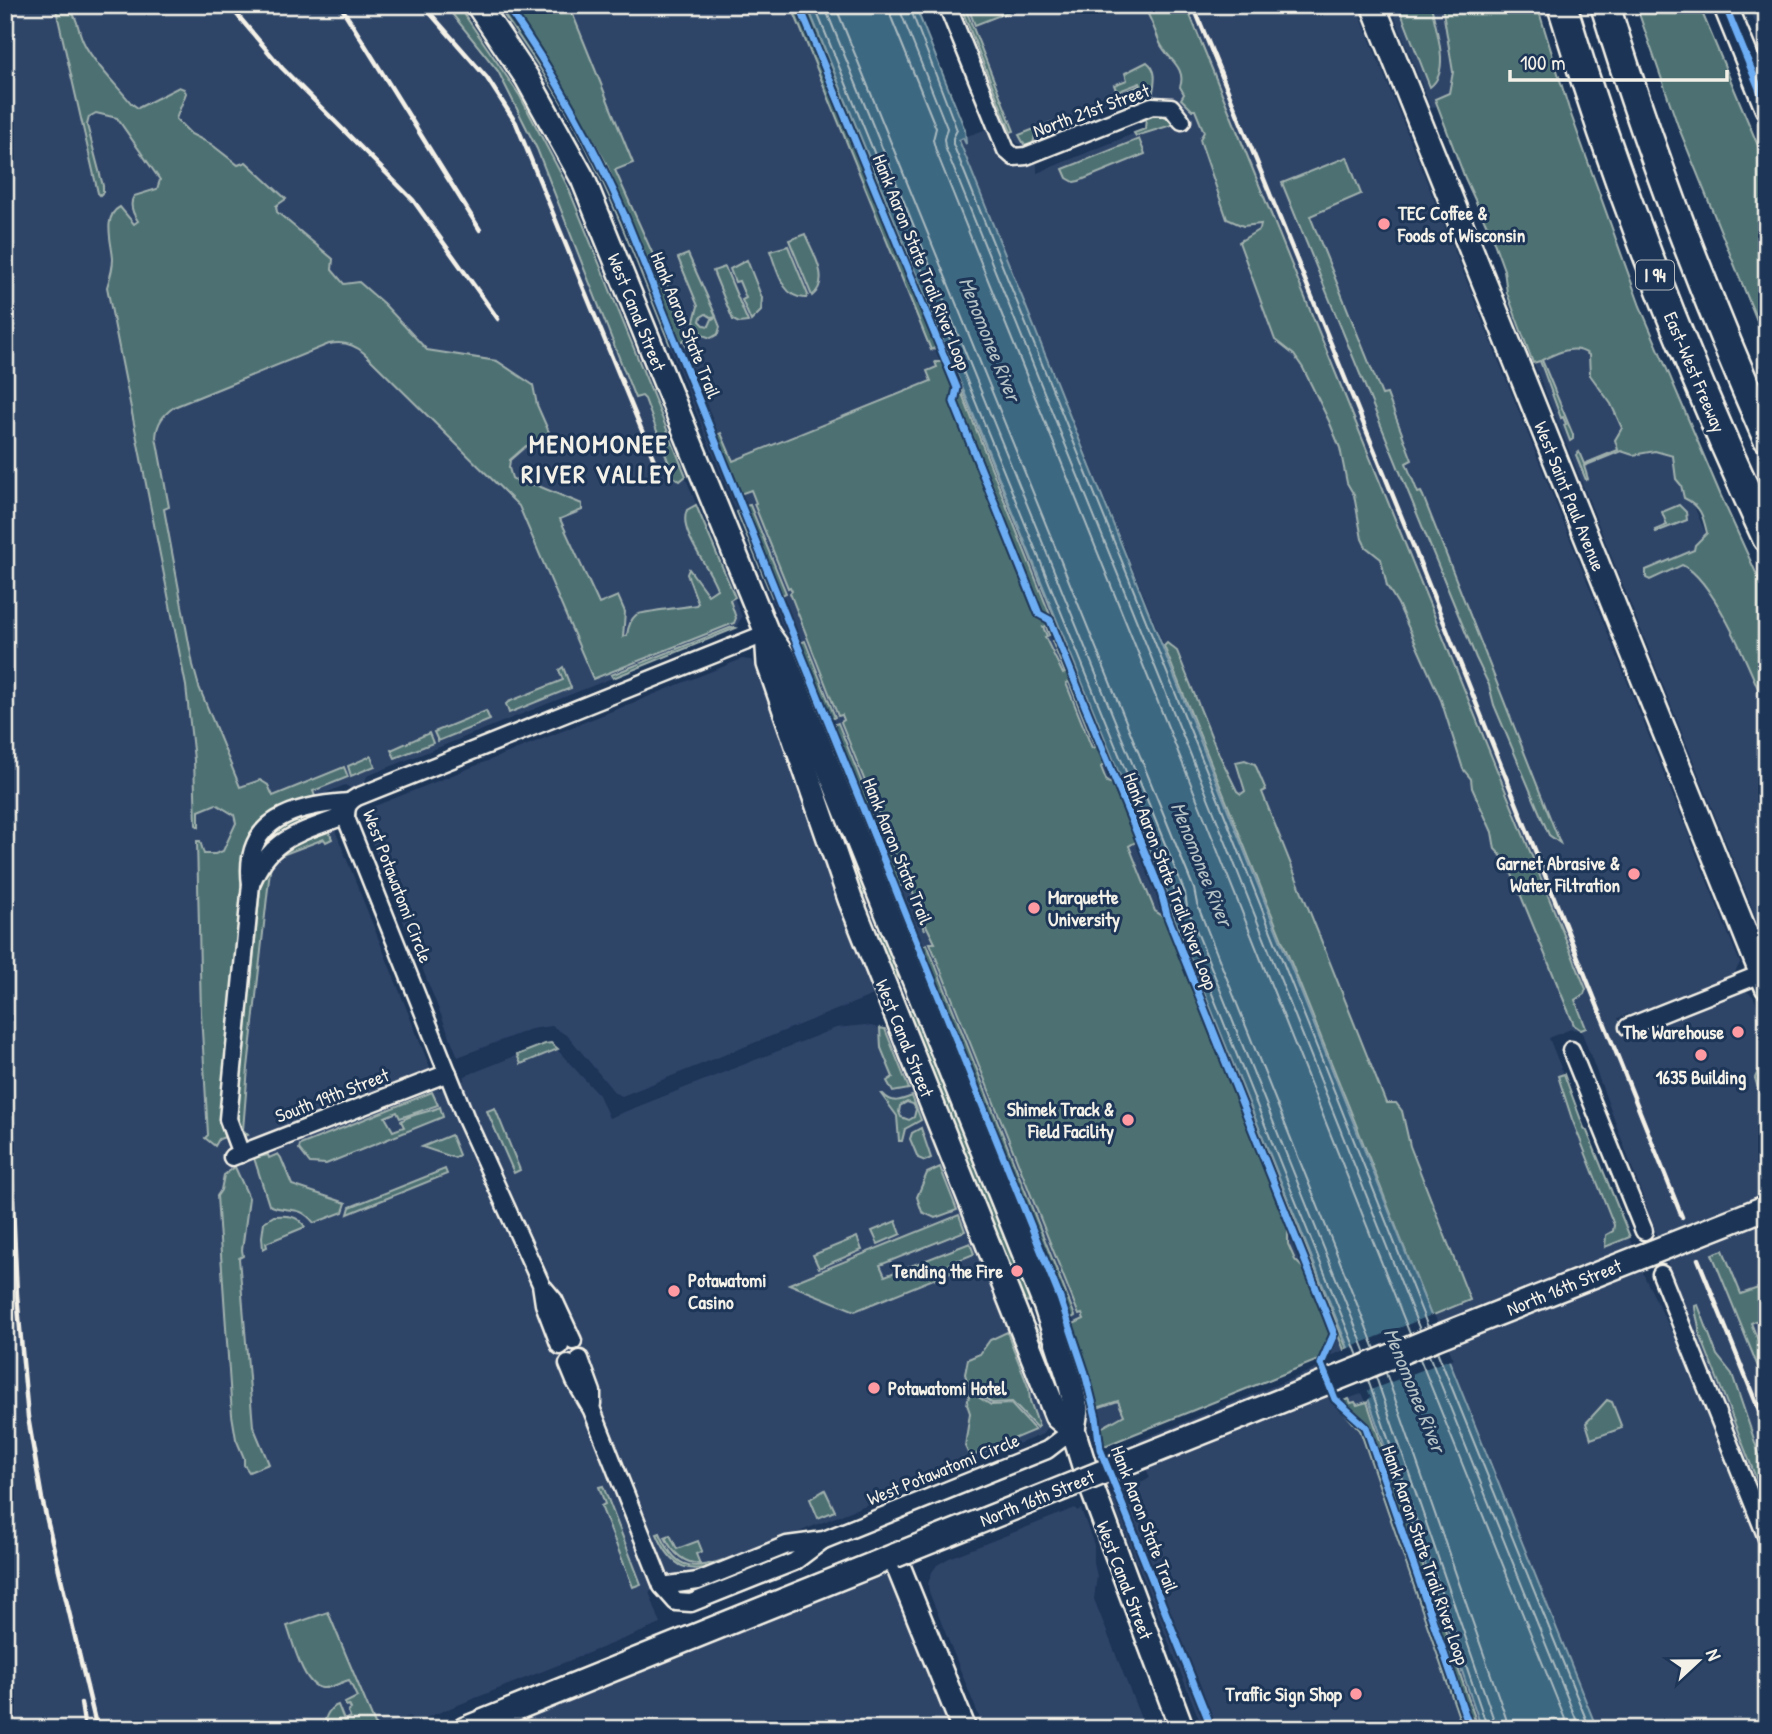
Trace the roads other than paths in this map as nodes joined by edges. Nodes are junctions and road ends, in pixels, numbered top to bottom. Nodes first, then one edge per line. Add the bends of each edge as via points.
1 (478, 5) edge
2 (947, 5) edge
3 (1373, 5) edge
4 (1562, 5) edge
5 (1605, 5) edge
6 (1624, 5) edge
7 (1725, 5) edge
8 (1767, 108) edge
9 (1182, 121) dead end
10 (1690, 255) junction
11 (1767, 437) edge
12 (1767, 538) edge
13 (767, 633) junction
14 (347, 808) junction
15 (884, 901) junction
16 (855, 913) junction
17 (1764, 981) edge
18 (919, 990) junction
19 (891, 1002) junction
20 (1628, 1027) dead end
21 (1571, 1050) dead end
22 (448, 1073) junction
23 (1767, 1207) edge
24 (1644, 1231) dead end
25 (1661, 1274) dead end
26 (567, 1343) dead end
27 (574, 1361) dead end
28 (1073, 1430) junction
29 (1767, 1538) edge
30 (824, 1540) junction
31 (894, 1556) junction
32 (662, 1586) junction
33 (465, 1729) edge
34 (964, 1729) edge
35 (1182, 1729) edge

1 - 13 street, West Canal Street via 527,78 583,179
2 - 9 street, North 21st Street via 1009,154 1026,156 1152,106 1171,107
3 - 17 street, West Saint Paul Avenue
4 - 12 highway, East-West Freeway / I 94 via 1617,177 1655,276
5 - 10 highway, East-West Freeway / I 94
6 - 10 highway
7 - 8 street
10 - 11 highway, East-West Freeway / I 94
13 - 14 street, West Potawatomi Circle via 510,735
13 - 15 street, West Canal Street via 785,657
13 - 16 street, West Canal Street via 769,664
14 - 22 street, West Potawatomi Circle
14 - 22 street, South 19th Street via 317,804 277,820 258,836 252,848 228,1119 237,1155
15 - 16 street
15 - 18 street, West Canal Street
16 - 19 street, West Canal Street
17 - 20 street
18 - 19 street
18 - 28 street, West Canal Street via 1051,1320 1076,1409
19 - 28 street, West Canal Street via 1057,1417
21 - 24 street
22 - 26 street, West Potawatomi Circle via 541,1284 544,1304
23 - 31 street, North 16th Street, bridge
25 - 29 street
27 - 32 street, West Potawatomi Circle via 575,1381 593,1410
28 - 30 street, West Potawatomi Circle via 1047,1450
28 - 35 street, West Canal Street
30 - 32 street, West Potawatomi Circle via 788,1545 698,1581
30 - 32 street, West Potawatomi Circle via 794,1562 691,1603 676,1602
31 - 33 street, North 16th Street
31 - 34 street

